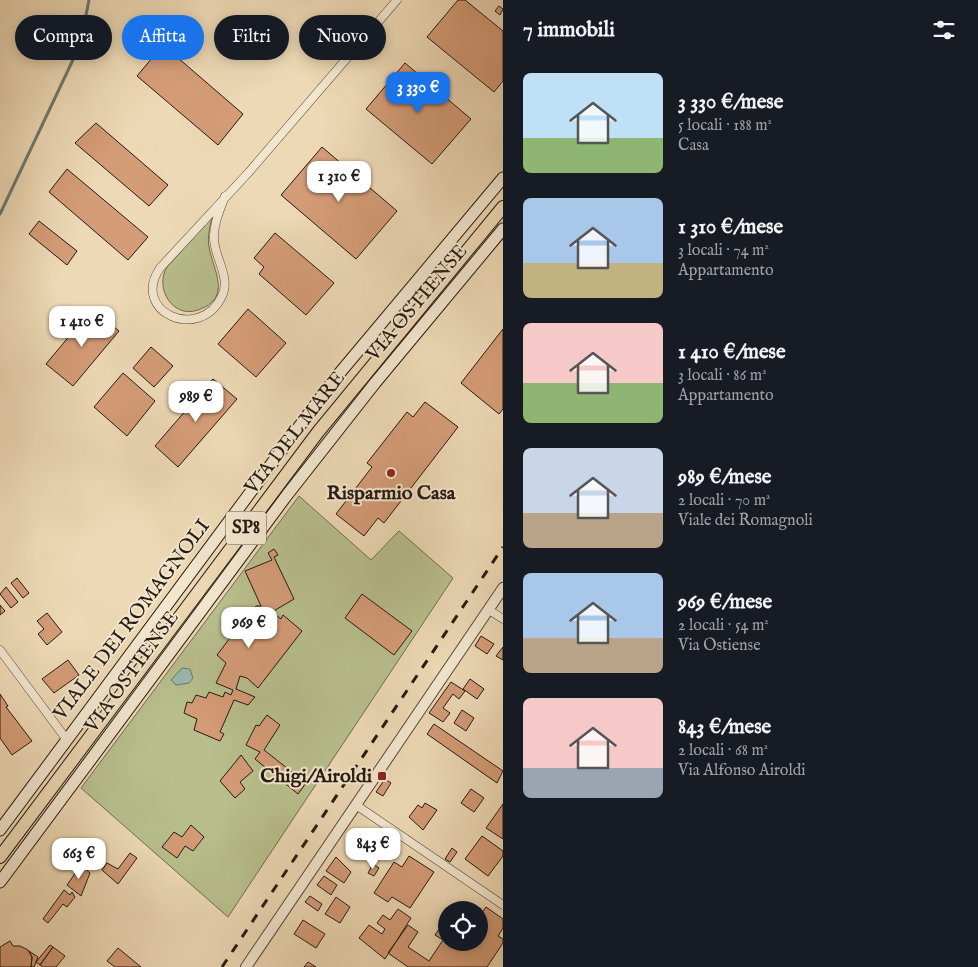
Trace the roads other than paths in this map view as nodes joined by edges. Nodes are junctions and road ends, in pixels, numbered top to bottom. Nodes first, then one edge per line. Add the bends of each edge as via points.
1 (397, 0) edge
2 (503, 178) edge
3 (225, 196) junction
4 (503, 207) edge
5 (503, 229) edge
6 (503, 588) edge
7 (489, 610) junction
8 (503, 619) edge
9 (0, 650) edge
10 (67, 740) junction
11 (356, 805) junction
12 (0, 830) edge
13 (0, 857) edge
14 (0, 882) edge
15 (503, 905) edge
16 (246, 967) edge

1 - 3 street
2 - 10 main road, VIALE DEI ROMAGNOLI via 333,381
3 - 3 street via 155,275 155,298 162,310 172,317 183,320 197,318 214,308 222,297 224,278 214,237
4 - 13 main road, VIA DEL MARE / SP8 via 318,432
5 - 14 main road, VIA OSTIENSE via 375,382 287,494
6 - 7 street
7 - 8 street
7 - 11 street
9 - 10 street
10 - 12 main road, VIALE DEI ROMAGNOLI
11 - 15 street
11 - 16 street

